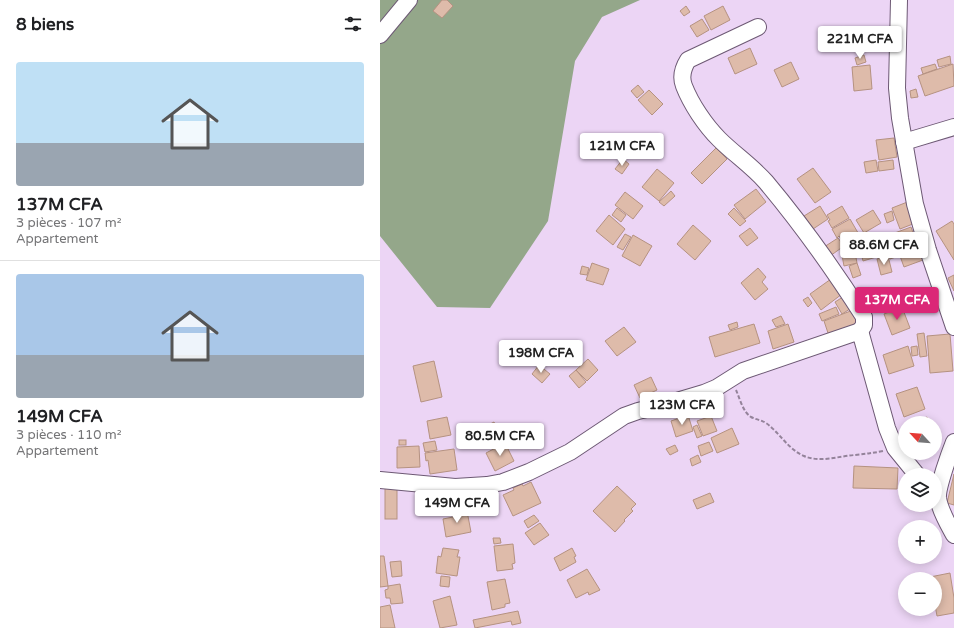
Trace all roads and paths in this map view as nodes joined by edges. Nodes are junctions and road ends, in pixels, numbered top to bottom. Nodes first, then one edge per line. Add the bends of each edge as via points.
1 (409, 0) edge
2 (899, 0) edge
3 (758, 27) dead end
4 (380, 35) edge
5 (954, 127) edge
6 (904, 142) junction
7 (954, 326) edge
8 (860, 331) junction
9 (731, 378) junction
10 (954, 442) edge
11 (895, 448) junction
12 (911, 468) edge
13 (942, 479) edge
14 (380, 480) edge
15 (942, 512) edge
16 (954, 535) edge

1 - 4 street
2 - 6 street via 897,88
3 - 8 street via 688,60 682,71 684,85 703,120 718,138 765,182 829,263 864,317 864,325
5 - 6 street
6 - 7 street via 915,204
8 - 9 street via 749,369
8 - 11 street
9 - 11 path via 744,410 751,416 764,420 786,443 804,456 820,459 872,454
9 - 14 street via 704,393 624,416 570,452 503,482 455,487
10 - 13 street
11 - 12 street
15 - 16 street

